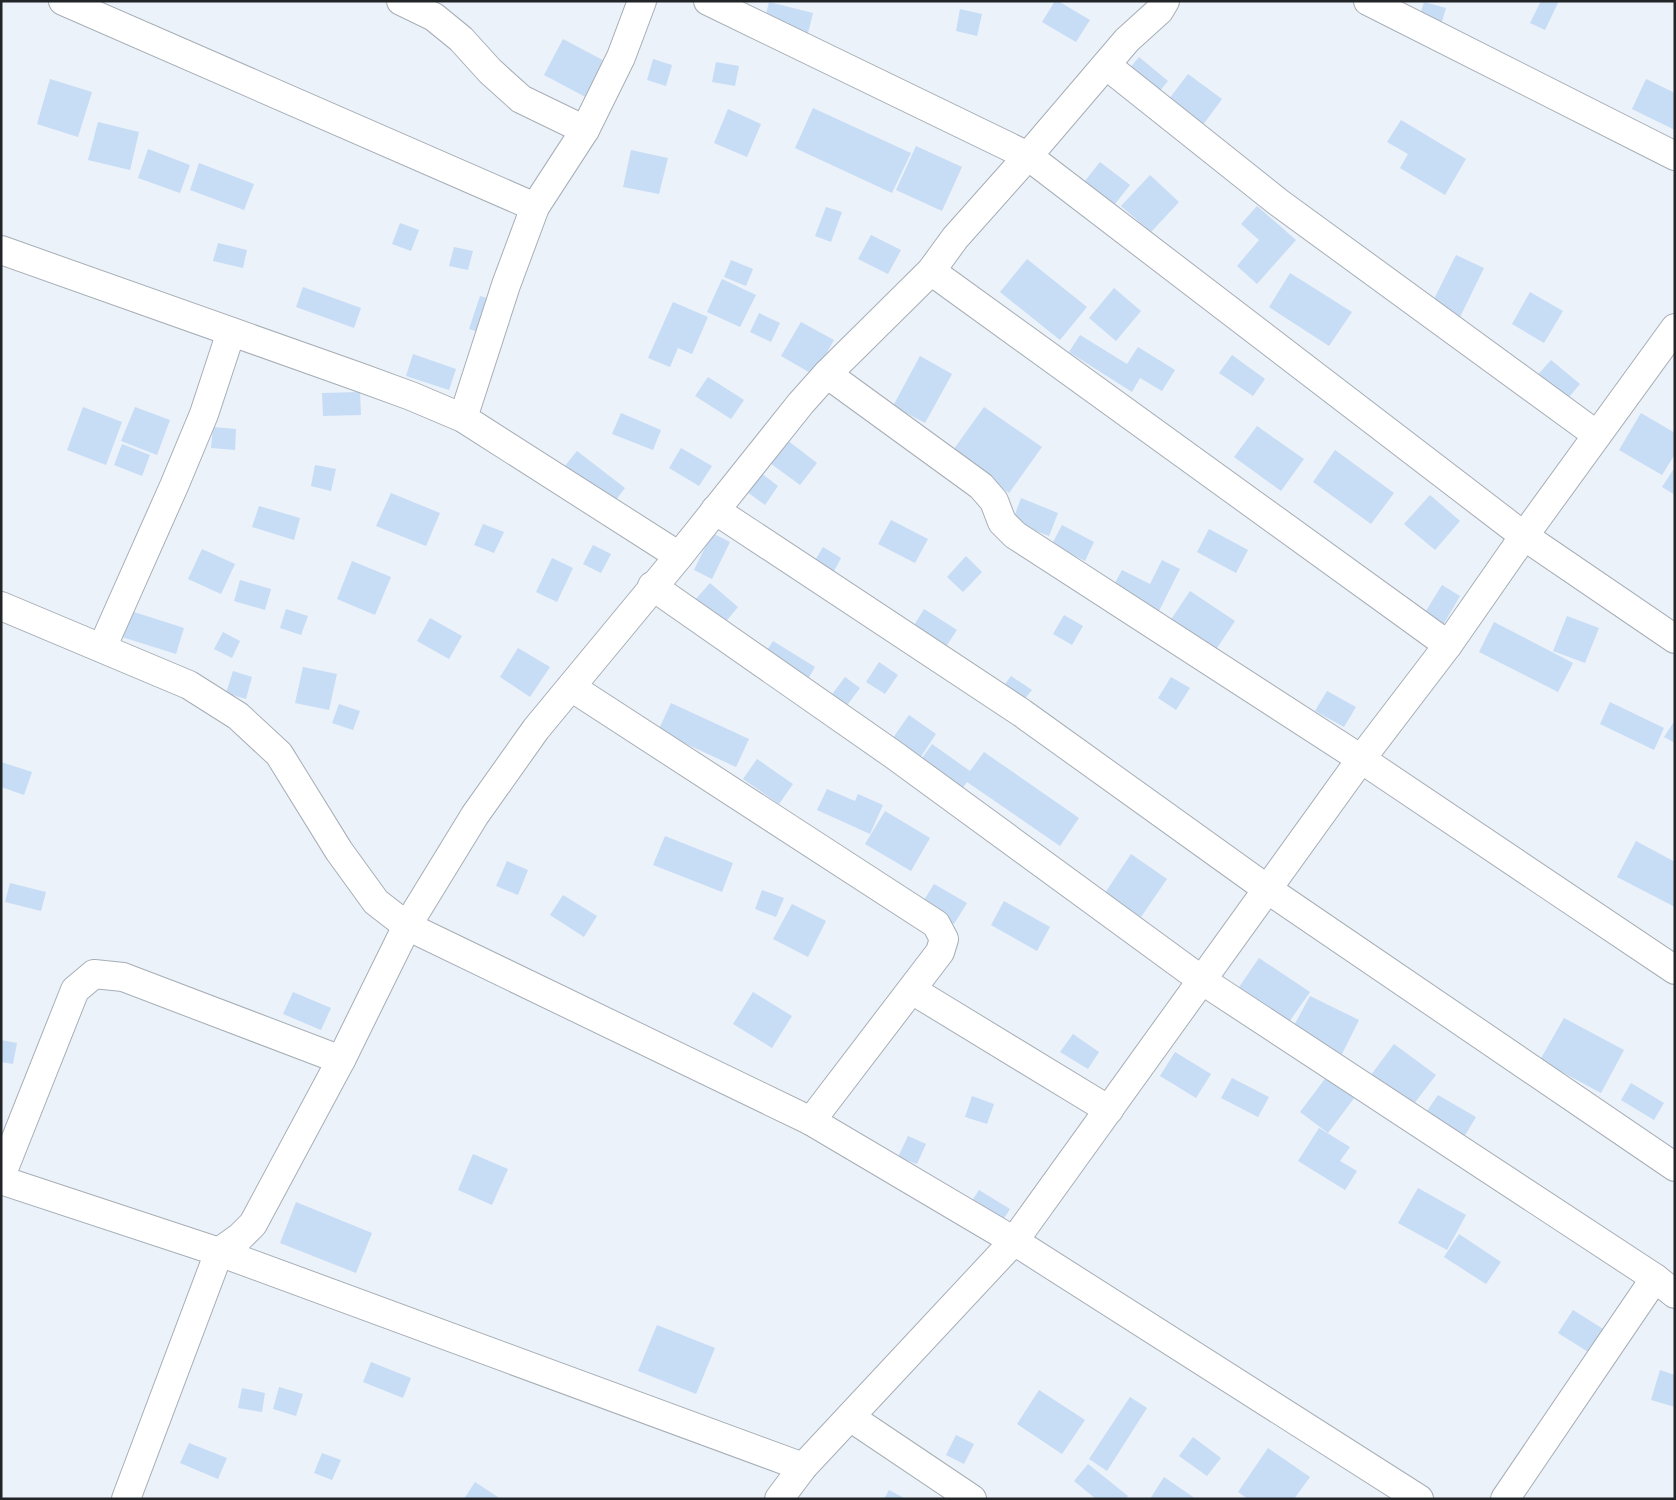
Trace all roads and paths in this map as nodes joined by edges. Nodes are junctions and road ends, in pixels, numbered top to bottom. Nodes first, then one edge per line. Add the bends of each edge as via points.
1 (63, 1) edge
2 (401, 1) edge
3 (642, 1) edge
4 (708, 1) edge
5 (1368, 1) edge
6 (1161, 2) edge
7 (1106, 65) junction
8 (585, 130) junction
9 (1028, 156) junction
10 (1675, 156) edge
11 (535, 207) junction
12 (1, 250) edge
13 (931, 271) junction
14 (1675, 328) edge
15 (231, 332) junction
16 (827, 374) junction
17 (463, 418) junction
18 (1597, 435) junction
19 (715, 510) junction
20 (1524, 536) junction
21 (679, 556) junction
22 (652, 586) junction
23 (1, 606) edge
24 (1675, 639) edge
25 (1448, 645) junction
26 (102, 648) junction
27 (571, 687) junction
28 (1361, 759) junction
29 (1267, 890) junction
30 (407, 926) junction
31 (1675, 970) edge
32 (1203, 981) junction
33 (912, 990) junction
34 (341, 1060) junction
35 (1109, 1110) junction
36 (811, 1121) junction
37 (1675, 1167) edge
38 (1, 1176) edge
39 (1, 1180) edge
40 (1014, 1241) junction
41 (218, 1252) junction
42 (1665, 1286) edge
43 (850, 1417) junction
44 (803, 1467) junction
45 (126, 1499) edge
46 (779, 1499) edge
47 (972, 1499) edge
48 (1419, 1499) edge
49 (1505, 1499) edge

1 - 11 street
2 - 8 street via 434,17 461,39 521,99
3 - 8 street via 620,57
4 - 9 street
5 - 10 street
6 - 7 street via 1159,11 1127,40
7 - 9 street
7 - 18 street via 1278,202
8 - 11 street
9 - 13 street via 955,238
9 - 20 street
11 - 17 street
12 - 15 street
13 - 16 street
13 - 25 street
14 - 18 street
15 - 17 street via 411,396
15 - 26 street via 204,414
16 - 19 street
16 - 28 street via 981,486 994,501 1002,522 1015,535
17 - 21 street
18 - 20 street
19 - 21 street
19 - 29 street via 1022,713
20 - 24 street
20 - 25 street
21 - 22 street
22 - 27 street
22 - 32 street via 894,755
23 - 26 street
25 - 28 street
26 - 30 street via 189,685 238,716 279,754 339,852 376,902
27 - 30 street via 536,728 475,814
27 - 33 street via 936,924 944,939 940,952
28 - 29 street
28 - 31 street
29 - 32 street
29 - 37 street
30 - 34 street
30 - 36 street
32 - 35 street
32 - 42 street
33 - 35 street
33 - 36 street
34 - 38 street via 123,977 94,974 75,990
34 - 41 street via 253,1224
35 - 40 street
36 - 40 street
39 - 41 street
40 - 43 street
40 - 48 street
41 - 44 street
41 - 45 street
42 - 49 street
43 - 44 street
43 - 47 street
44 - 46 street

